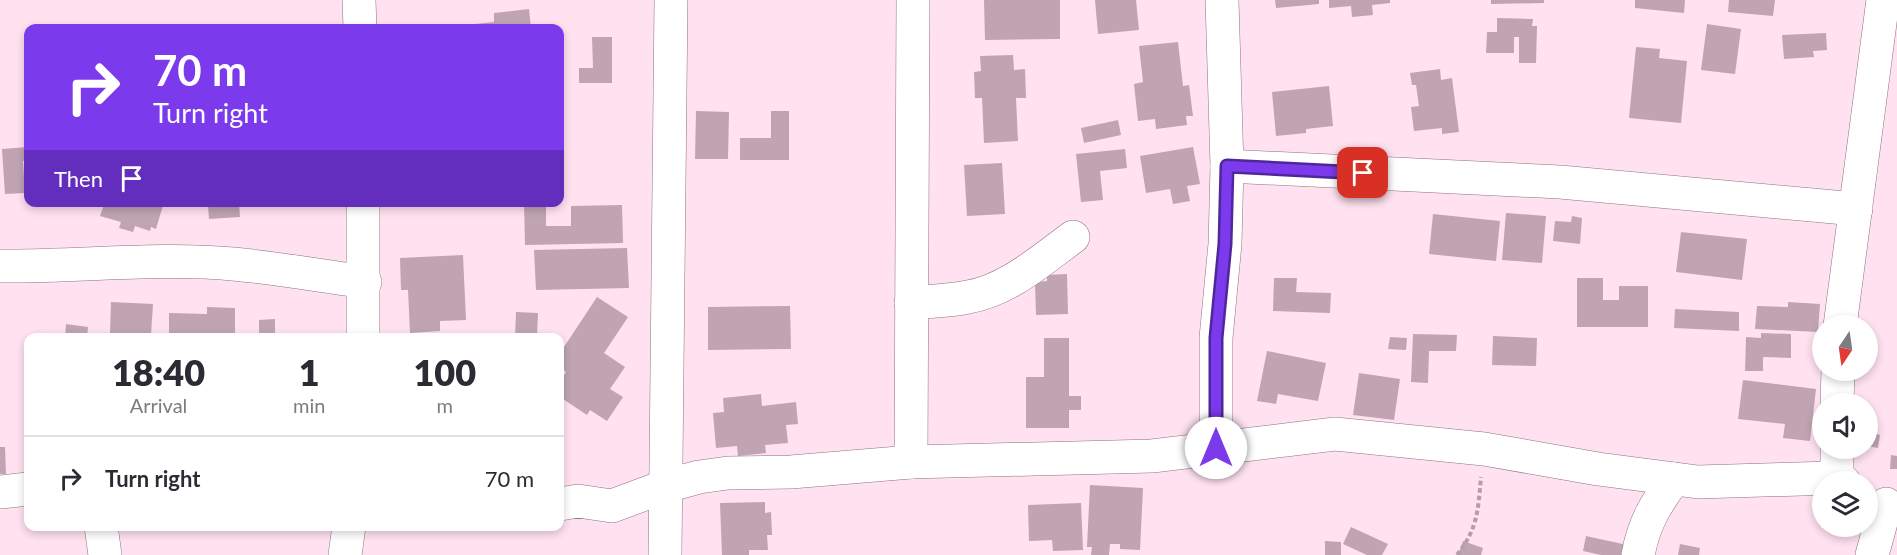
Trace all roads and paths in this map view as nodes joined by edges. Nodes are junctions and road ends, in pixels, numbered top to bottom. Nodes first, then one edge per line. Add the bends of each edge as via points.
1 (359, 0) edge
2 (671, 0) edge
3 (913, 0) edge
4 (1222, 0) edge
5 (1883, 0) edge
6 (360, 24) edge
7 (1227, 166) junction
8 (363, 207) edge
9 (1856, 209) junction
10 (1073, 237) dead end
11 (0, 266) edge
12 (364, 282) junction
13 (911, 303) junction
14 (1842, 315) edge
15 (363, 333) edge
16 (1216, 448) junction
17 (1484, 449) junction
18 (911, 462) junction
19 (1840, 470) edge
20 (1674, 479) junction
21 (666, 486) junction
22 (24, 489) edge
23 (0, 492) edge
24 (1883, 502) edge
25 (564, 503) edge
26 (102, 531) edge
27 (348, 531) edge
28 (105, 555) edge
29 (345, 555) edge
30 (664, 555) edge
31 (1457, 555) edge
32 (1638, 555) edge
33 (1872, 555) edge

1 - 6 street
2 - 21 street
3 - 13 street
4 - 7 street
5 - 9 street
7 - 9 street via 1560,182
7 - 16 street via 1216,338
8 - 12 street
9 - 14 street
10 - 13 street via 1011,282 989,291
11 - 12 street via 232,264
12 - 15 street
13 - 18 street
16 - 17 street via 1335,434
16 - 18 street via 1152,456
17 - 20 street
17 - 31 path via 1477,513 1469,539
18 - 21 street via 729,473
19 - 20 street via 1698,482
20 - 32 street via 1655,504
21 - 25 street via 612,506 578,501
21 - 30 street
22 - 23 street
24 - 33 street
26 - 28 street
27 - 29 street

